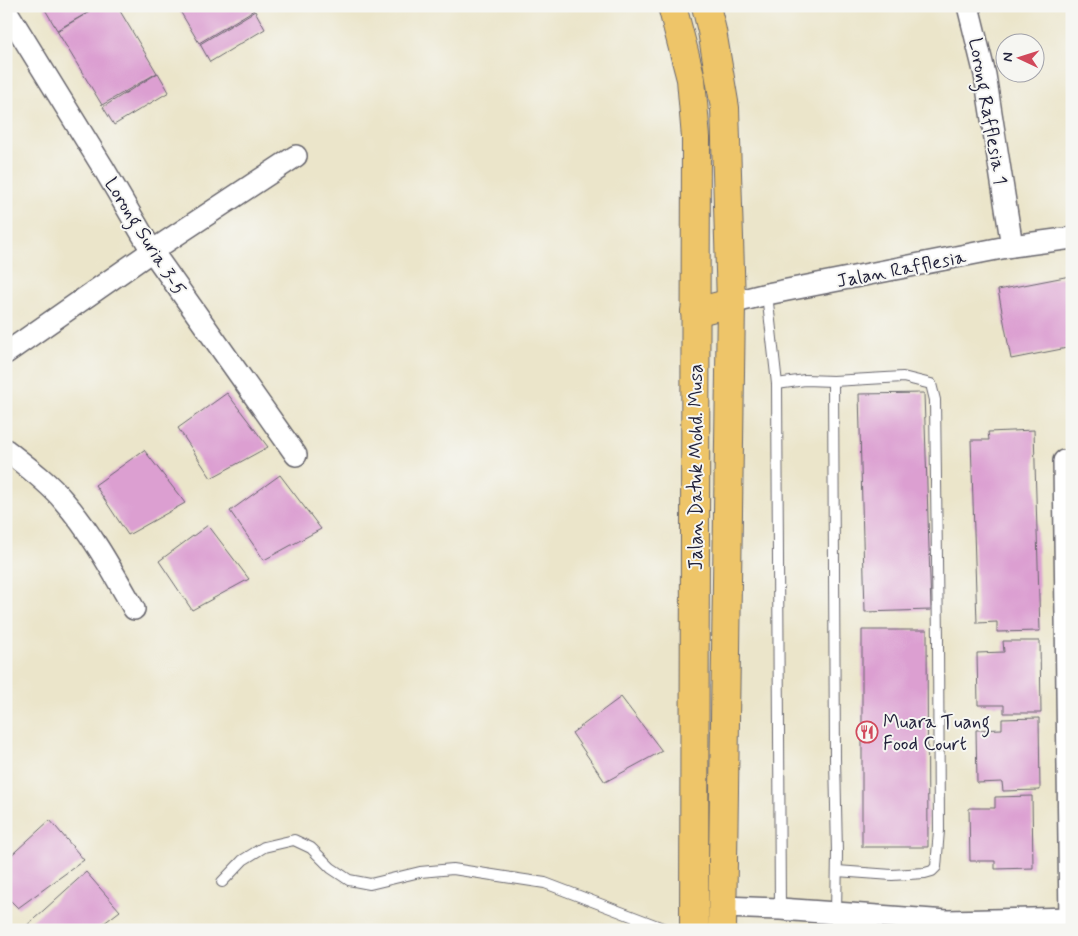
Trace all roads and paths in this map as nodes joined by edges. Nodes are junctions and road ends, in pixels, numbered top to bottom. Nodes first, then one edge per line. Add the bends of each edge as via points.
1 (672, 6) edge
2 (706, 6) edge
3 (968, 6) edge
4 (6, 10) edge
5 (296, 156) dead end
6 (1072, 238) edge
7 (1012, 246) junction
8 (152, 251) junction
9 (768, 294) junction
10 (731, 303) junction
11 (695, 312) junction
12 (6, 353) edge
13 (833, 381) junction
14 (777, 384) junction
15 (6, 450) edge
16 (296, 455) dead end
17 (1064, 461) dead end
18 (134, 609) dead end
19 (837, 871) junction
20 (222, 882) dead end
21 (780, 909) junction
22 (836, 913) junction
23 (1071, 918) edge
24 (723, 919) edge
25 (668, 930) edge
26 (694, 930) edge

1 - 11 main road, Jalan Datuk Mohd. Musa via 691,79 696,138
2 - 10 main road, Jalan Datuk Mohd. Musa via 725,108
3 - 7 street, Lorong Rafflesia 1 via 985,75
4 - 8 street, Lorong Suria 3-5
5 - 8 street
6 - 7 street, Jalan Rafflesia
7 - 9 street, Jalan Rafflesia
8 - 12 street
8 - 16 street, Lorong Suria 3-5
9 - 10 street, Jalan Rafflesia
9 - 14 lane
10 - 11 main road
10 - 24 main road, Jalan Datuk Mohd. Musa
11 - 26 main road, Jalan Datuk Mohd. Musa
13 - 14 lane
13 - 19 lane
13 - 19 lane via 903,377 931,384 935,400 938,640 939,830 936,867 925,873 892,875
14 - 21 lane
15 - 18 street via 63,500 105,558
17 - 23 street
19 - 22 lane
20 - 25 lane via 243,860 264,847 294,840 311,848 349,880 370,884 420,872 454,869 545,883
21 - 22 street
21 - 24 street
22 - 23 street via 947,921

